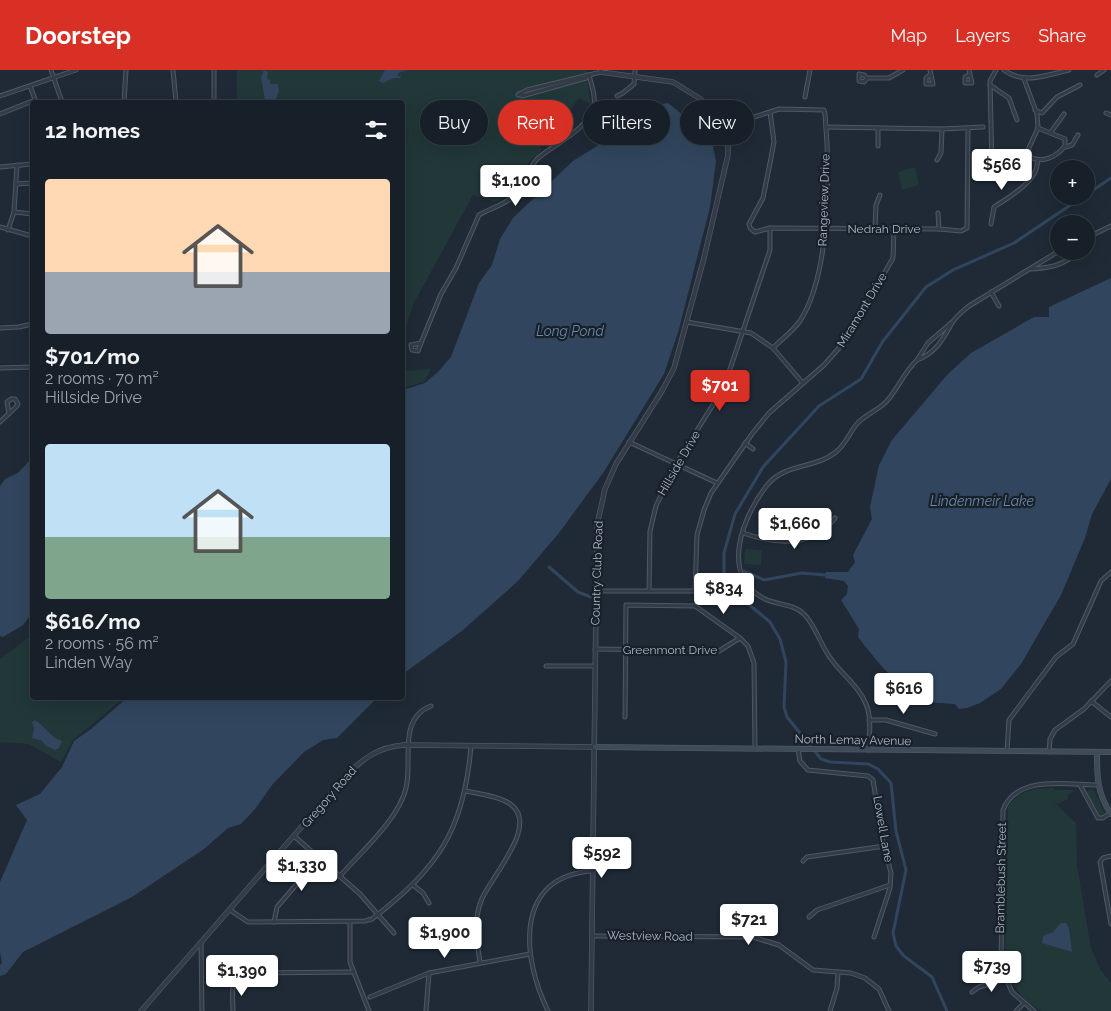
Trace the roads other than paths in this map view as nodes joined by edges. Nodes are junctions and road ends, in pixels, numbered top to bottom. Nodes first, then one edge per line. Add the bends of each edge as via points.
1 (51, 70) edge
2 (76, 70) edge
3 (126, 70) edge
4 (173, 70) edge
5 (214, 70) edge
6 (636, 70) edge
7 (810, 70) edge
8 (903, 70) edge
9 (930, 70) edge
10 (969, 70) edge
11 (996, 70) edge
12 (1004, 70) edge
13 (1069, 70) edge
14 (1104, 70) edge
15 (601, 71) edge
16 (588, 75) junction
17 (930, 75) dead end
18 (969, 75) dead end
19 (1097, 75) dead end
20 (635, 76) junction
21 (53, 78) junction
22 (867, 78) dead end
23 (1024, 79) junction
24 (990, 85) junction
25 (1080, 85) dead end
26 (30, 86) junction
27 (519, 94) dead end
28 (0, 96) edge
29 (617, 96) dead end
30 (805, 97) dead end
31 (35, 100) edge
32 (61, 100) edge
33 (124, 100) edge
34 (176, 100) edge
35 (214, 100) edge
36 (701, 100) edge
37 (30, 103) edge
38 (1035, 110) junction
39 (770, 112) junction
40 (1106, 113) dead end
41 (0, 114) edge
42 (1064, 114) dead end
43 (1111, 115) edge
44 (754, 117) edge
45 (1017, 120) dead end
46 (826, 127) junction
47 (983, 127) dead end
48 (878, 128) junction
49 (1038, 128) junction
50 (968, 129) junction
51 (942, 130) junction
52 (1051, 132) junction
53 (1078, 135) dead end
54 (729, 145) edge
55 (878, 146) dead end
56 (1065, 147) junction
57 (1028, 150) junction
58 (938, 160) dead end
59 (1037, 160) junction
60 (30, 164) edge
61 (17, 165) junction
62 (0, 167) edge
63 (30, 183) edge
64 (16, 184) junction
65 (880, 196) dead end
66 (14, 212) junction
67 (938, 213) dead end
68 (30, 214) edge
69 (991, 224) dead end
70 (1111, 226) edge
71 (0, 227) edge
72 (770, 228) junction
73 (826, 228) junction
74 (875, 228) junction
75 (939, 229) junction
76 (8, 230) junction
77 (894, 230) junction
78 (1095, 235) edge
79 (30, 236) edge
80 (1050, 257) edge
81 (1068, 260) edge
82 (1032, 269) junction
83 (991, 292) junction
84 (999, 306) dead end
85 (688, 322) junction
86 (952, 323) junction
87 (30, 324) edge
88 (0, 328) edge
89 (743, 331) junction
90 (421, 343) dead end
91 (774, 348) junction
92 (917, 360) junction
93 (0, 368) edge
94 (30, 368) edge
95 (802, 382) junction
96 (8, 414) junction
97 (0, 422) edge
98 (628, 442) junction
99 (745, 443) junction
100 (754, 449) dead end
101 (676, 464) junction
102 (717, 483) junction
103 (835, 518) dead end
104 (743, 532) junction
105 (1111, 572) edge
106 (596, 591) junction
107 (649, 591) junction
108 (740, 638) junction
109 (595, 649) junction
110 (626, 650) junction
111 (546, 666) dead end
112 (595, 666) junction
113 (1111, 680) edge
114 (1091, 701) junction
115 (431, 706) dead end
116 (1111, 717) edge
117 (625, 718) dead end
118 (869, 720) junction
119 (935, 734) dead end
120 (409, 745) junction
121 (471, 746) junction
122 (594, 747) junction
123 (755, 749) junction
124 (798, 749) junction
125 (869, 750) junction
126 (1007, 752) junction
127 (1049, 752) junction
128 (1097, 752) junction
129 (1111, 752) edge
130 (1080, 785) junction
131 (1097, 786) junction
132 (466, 791) junction
133 (1111, 814) edge
134 (294, 836) junction
135 (885, 846) junction
136 (1111, 856) edge
137 (320, 858) junction
138 (804, 861) dead end
139 (593, 871) junction
140 (340, 876) junction
141 (413, 885) junction
142 (890, 885) junction
143 (429, 903) dead end
144 (230, 910) junction
145 (378, 915) junction
146 (809, 917) dead end
147 (274, 922) junction
148 (350, 922) junction
149 (1111, 924) edge
150 (394, 933) dead end
151 (592, 936) junction
152 (874, 937) dead end
153 (201, 942) junction
154 (530, 954) junction
155 (480, 962) junction
156 (353, 972) junction
157 (838, 972) junction
158 (429, 973) junction
159 (1005, 980) junction
160 (972, 992) dead end
161 (370, 997) dead end
162 (1024, 1003) junction
163 (141, 1011) edge
164 (202, 1011) edge
165 (233, 1011) edge
166 (370, 1011) edge
167 (426, 1011) edge
168 (548, 1011) edge
169 (591, 1011) edge
170 (830, 1011) edge
171 (889, 1011) edge
172 (1016, 1011) edge
173 (1034, 1011) edge

1 - 21 street
2 - 21 street
3 - 33 street
4 - 34 street
5 - 35 street
6 - 20 street
7 - 30 street
8 - 22 street via 889,78
9 - 17 street
10 - 18 street
11 - 24 street
12 - 23 street
13 - 23 street
14 - 19 street
15 - 16 street
15 - 20 street
16 - 27 street
16 - 90 street via 594,94 590,115 580,128 532,164 518,192 479,215
20 - 29 street via 634,84
20 - 36 street via 673,82
21 - 26 street
21 - 32 street
23 - 38 street
24 - 45 street via 1010,98
24 - 57 street via 992,168 1005,173
25 - 38 street via 1062,94 1042,113
26 - 28 street
26 - 31 street
37 - 41 street
38 - 49 street
39 - 44 street
39 - 46 street via 779,109 824,110
39 - 72 street, Nedrah Drive via 774,142 763,198 749,226 755,232
40 - 43 street
42 - 52 street
46 - 48 street
46 - 73 street, Rangeview Drive
47 - 50 street
48 - 51 street
48 - 55 street
49 - 52 street
49 - 57 street
50 - 51 street
50 - 75 street, Nedrah Drive via 967,228 961,231
51 - 58 street
52 - 56 street via 1065,140
53 - 56 street via 1072,145
54 - 85 street, Country Club Road
56 - 59 street via 1047,159
57 - 59 street via 1030,157
59 - 69 street via 1036,170 1025,185 994,208
60 - 61 street
61 - 62 street
61 - 64 street
63 - 64 street
64 - 66 street
65 - 74 street via 876,205
66 - 68 street
66 - 76 street
67 - 75 street
70 - 78 street
71 - 76 street
72 - 73 street, Nedrah Drive
72 - 89 street, Hillside Drive via 770,250
73 - 74 street, Nedrah Drive
73 - 91 street, Rangeview Drive via 821,264 807,307 796,327
74 - 77 street, Nedrah Drive
75 - 77 street, Nedrah Drive
76 - 79 street
77 - 95 street, Miramont Drive via 893,258 856,325 830,359
80 - 82 street
81 - 82 street via 1052,267
82 - 83 street
83 - 84 street
83 - 86 street via 969,306
85 - 89 street
85 - 98 street, Country Club Road via 668,382
86 - 92 street via 928,343
86 - 92 street via 934,351
87 - 88 street
89 - 91 street
89 - 101 street, Hillside Drive via 720,396
91 - 95 street
92 - 104 street via 908,368 887,401 860,421 834,454 816,463 792,468 773,480 751,511
93 - 94 street
95 - 99 street, Miramont Drive via 769,413
96 - 96 street via 18,404 13,398 7,402
96 - 97 street
98 - 101 street
98 - 106 street, Country Club Road via 608,481 600,511 596,536
99 - 100 street
99 - 102 street, Miramont Drive
101 - 102 street
101 - 107 street, Hillside Drive via 653,514
102 - 107 street, Miramont Drive via 699,527 695,591
103 - 104 street via 817,535 798,541 772,542
104 - 118 street via 738,563 747,584 766,600 803,613 829,656 862,697
105 - 126 street via 1101,581 1073,644 1056,657 1008,720
106 - 107 street
106 - 109 street, Country Club Road
108 - 110 street, Greenmont Drive via 719,651
108 - 110 street via 695,606 626,605
108 - 123 street via 748,646 754,663
109 - 110 street, Greenmont Drive
109 - 112 street, Country Club Road
110 - 117 street
111 - 112 street
112 - 122 street, Country Club Road
113 - 114 street
114 - 116 street
114 - 127 street via 1055,730
115 - 120 street via 424,708 414,720
118 - 119 street via 886,720
118 - 125 street
120 - 121 street, Gregory Road
120 - 134 street, Gregory Road via 378,751 359,763
120 - 140 street via 408,778 402,801
121 - 122 street, Gregory Road
121 - 132 street
122 - 123 main road, North Lemay Avenue
122 - 139 street, Country Club Road
123 - 124 main road, North Lemay Avenue
124 - 125 main road, North Lemay Avenue
124 - 135 street, Lowell Lane via 800,761 808,770 868,776 873,780
125 - 126 main road, North Lemay Avenue
126 - 127 main road, North Lemay Avenue
127 - 128 main road, North Lemay Avenue
128 - 129 main road, North Lemay Avenue
128 - 131 main road
130 - 131 street
130 - 133 street via 1098,818
130 - 159 street, Bramblebush Street via 1031,786 1012,795 1006,804 1002,818 1000,958
131 - 133 main road
132 - 141 street via 453,831
132 - 155 street via 505,800 515,808 521,822 515,844 480,903 476,933
134 - 137 street
134 - 144 street, Gregory Road
135 - 138 street via 807,857
135 - 142 street, Lowell Lane
136 - 149 street via 1100,862
137 - 140 street
137 - 147 street via 278,907
139 - 151 street, Country Club Road
139 - 154 street via 569,874 540,898 530,923
140 - 145 street
141 - 143 street
141 - 145 street
142 - 146 street via 817,910
142 - 152 street, Lowell Lane
144 - 147 street via 248,922
144 - 153 street, Gregory Road
145 - 148 street via 365,921
145 - 150 street
147 - 148 street
148 - 156 street
151 - 157 street, Westview Road via 753,937 784,948 813,970
151 - 169 street, Country Club Road
153 - 163 street, Gregory Road
153 - 164 street
154 - 155 street
154 - 168 street via 533,974
155 - 158 street
156 - 165 street via 243,973 234,983
156 - 166 street
157 - 170 street
157 - 171 street, Westview Road via 851,973 870,982 883,995
158 - 161 street
158 - 167 street
159 - 160 street
159 - 162 street, Bramblebush Street
162 - 172 street
162 - 173 street, Bramblebush Street

